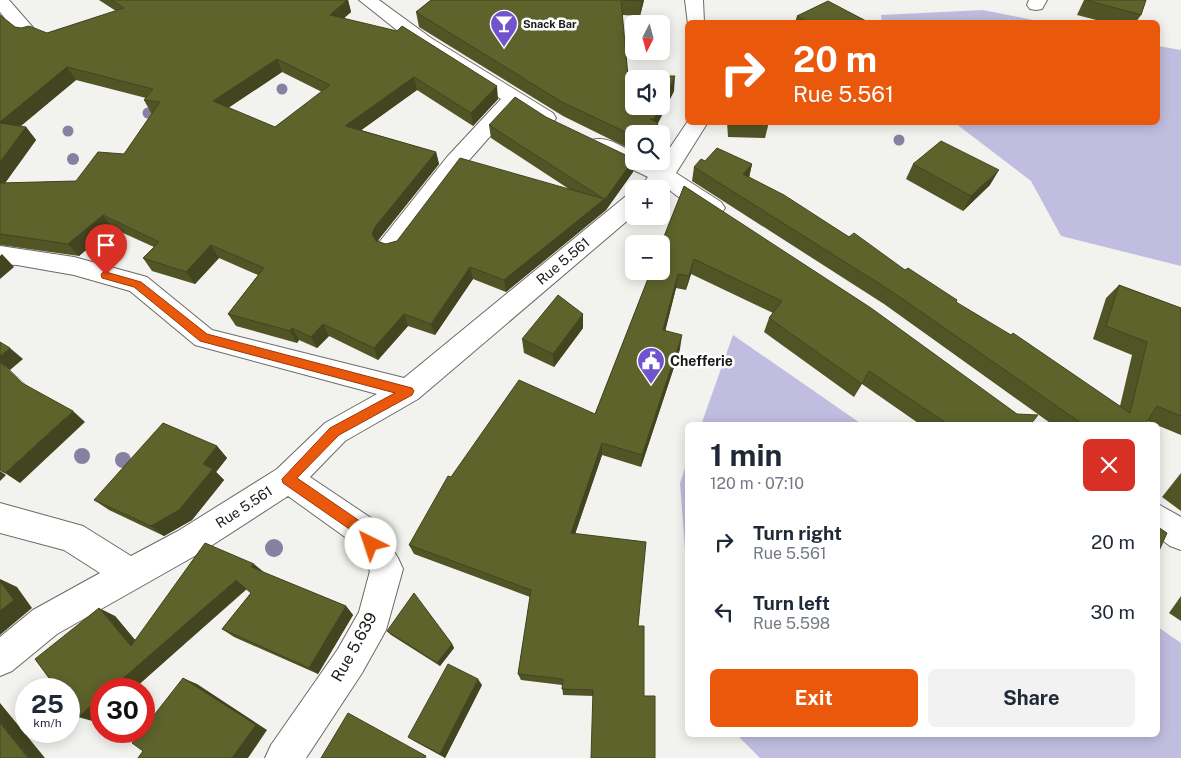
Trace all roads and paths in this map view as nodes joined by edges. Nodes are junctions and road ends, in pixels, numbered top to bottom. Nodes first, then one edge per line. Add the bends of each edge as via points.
1 (368, 0) edge
2 (694, 0) edge
3 (0, 1) edge
4 (695, 20) edge
5 (30, 35) edge
6 (513, 98) junction
7 (695, 125) edge
8 (654, 180) edge
9 (658, 180) edge
10 (670, 188) edge
11 (625, 210) edge
12 (729, 218) edge
13 (390, 246) edge
14 (0, 255) edge
15 (408, 391) junction
16 (288, 479) junction
17 (0, 518) edge
18 (1160, 520) edge
19 (1181, 535) edge
20 (130, 574) junction
21 (0, 659) edge
22 (284, 758) edge

1 - 6 street via 424,42
2 - 4 street
3 - 5 street
6 - 8 street
6 - 13 street via 455,162
7 - 9 street
10 - 12 street
11 - 15 street, Rue 5.561
14 - 15 street via 74,266 138,284 204,338
15 - 16 street, Rue 5.561 via 335,432
16 - 20 street, Rue 5.561 via 189,542
16 - 22 street, Rue 5.639 via 363,531 387,569 374,618 360,644
17 - 20 street via 72,537
18 - 19 street
20 - 21 street, Rue 5.561 via 45,622

